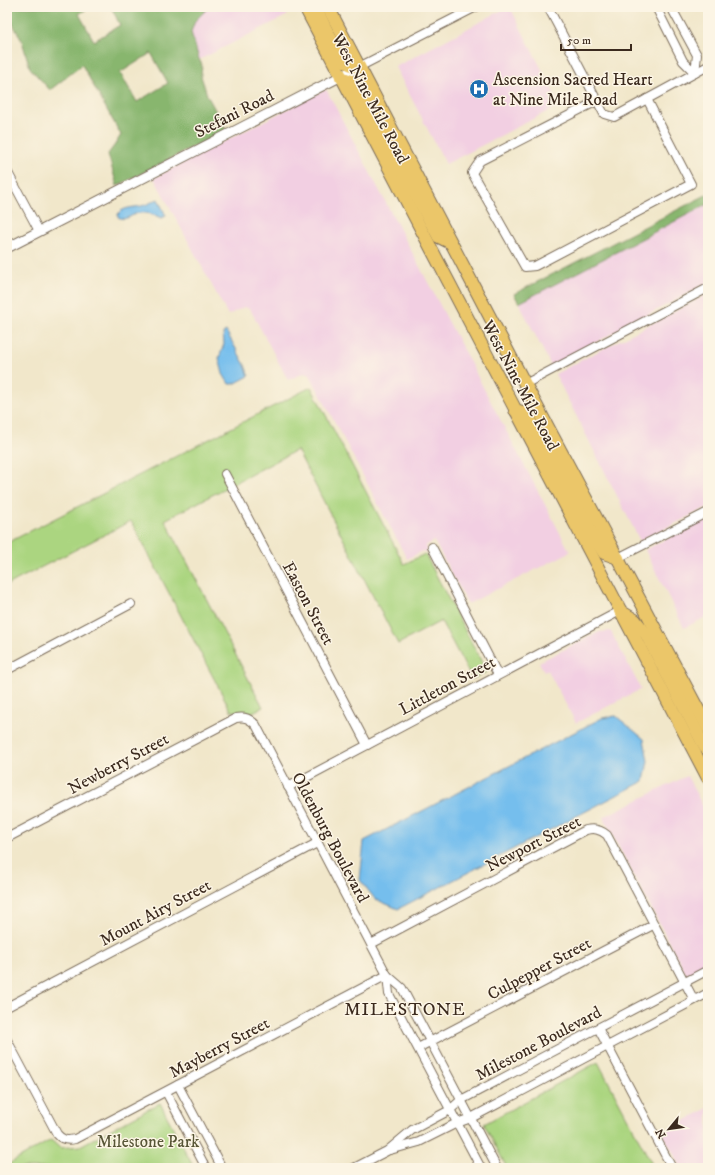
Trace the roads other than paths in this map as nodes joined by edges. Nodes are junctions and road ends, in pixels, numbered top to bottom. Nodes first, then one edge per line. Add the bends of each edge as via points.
1 (305, 7) edge
2 (315, 7) edge
3 (328, 7) edge
4 (476, 7) edge
5 (548, 7) edge
6 (656, 7) edge
7 (671, 7) edge
8 (708, 66) edge
9 (359, 67) junction
10 (695, 73) junction
11 (341, 77) junction
12 (647, 99) junction
13 (597, 101) junction
14 (7, 171) edge
15 (39, 231) junction
16 (452, 244) junction
17 (7, 248) edge
18 (708, 288) edge
19 (525, 384) junction
20 (515, 410) junction
21 (225, 474) dead end
22 (708, 512) edge
23 (432, 547) dead end
24 (618, 558) junction
25 (132, 604) dead end
26 (620, 611) junction
27 (7, 670) edge
28 (498, 675) junction
29 (244, 717) joint
30 (708, 728) edge
31 (367, 745) junction
32 (708, 750) edge
33 (708, 778) edge
34 (288, 787) junction
35 (7, 838) edge
36 (317, 843) junction
37 (653, 925) junction
38 (371, 944) junction
39 (708, 970) edge
40 (387, 975) junction
41 (685, 982) junction
42 (708, 994) edge
43 (694, 1000) junction
44 (7, 1007) edge
45 (598, 1028) junction
46 (7, 1040) edge
47 (430, 1042) junction
48 (608, 1046) junction
49 (418, 1048) junction
50 (178, 1085) junction
51 (166, 1092) junction
52 (461, 1100) junction
53 (450, 1110) junction
54 (471, 1118) junction
55 (457, 1122) junction
56 (387, 1151) junction
57 (206, 1168) edge
58 (222, 1168) edge
59 (354, 1168) edge
60 (481, 1168) edge
61 (497, 1168) edge
62 (672, 1168) edge

1 - 11 main road, West Nine Mile Road
2 - 9 main road via 339,53 352,66
3 - 9 main road, West Nine Mile Road
4 - 9 street, Stefani Road
5 - 13 street
6 - 10 street via 683,61
7 - 10 street via 697,55
8 - 10 street
9 - 11 street, Stefani Road
9 - 16 main road, West Nine Mile Road
10 - 12 street
11 - 15 street, Stefani Road
11 - 16 main road via 354,82 439,237
11 - 20 main road, West Nine Mile Road
12 - 13 street via 614,117 604,114
12 - 13 street via 691,184 535,266 525,267 472,173 480,161
14 - 15 street
15 - 17 street, Stefani Road
16 - 19 main road, West Nine Mile Road
18 - 19 street
19 - 24 main road, West Nine Mile Road
20 - 24 main road via 526,413 604,552
20 - 26 main road, West Nine Mile Road
21 - 31 street, Easton Street
22 - 24 street
23 - 28 street
24 - 30 main road, West Nine Mile Road
25 - 27 street
26 - 28 street, Littleton Street
26 - 32 main road via 635,620 646,634
26 - 33 main road, West Nine Mile Road
28 - 31 street, Littleton Street
29 - 34 street, Oldenburg Boulevard via 256,725
29 - 35 street, Newberry Street via 236,718
31 - 34 street, Littleton Street
34 - 36 street, Oldenburg Boulevard
36 - 38 street, Oldenburg Boulevard
36 - 44 street, Mount Airy Street
37 - 38 street, Newport Street via 607,835 591,828
37 - 41 street, Newport Street
37 - 47 street, Culpepper Street
38 - 40 street, Oldenburg Boulevard
39 - 41 street, Milestone Boulevard
40 - 47 street, Oldenburg Boulevard via 401,987
40 - 49 street, Oldenburg Boulevard via 388,994
40 - 50 street, Mayberry Street
41 - 43 street, Newport Street
41 - 45 street, Milestone Boulevard
42 - 43 street, Milestone Boulevard
43 - 48 street, Milestone Boulevard
45 - 48 street
45 - 52 street, Milestone Boulevard
46 - 51 street, Mayberry Street via 57,1134 64,1140 75,1139
47 - 49 street, Culpepper Street
47 - 52 street, Oldenburg Boulevard
48 - 54 street, Milestone Boulevard
48 - 62 street
49 - 53 street, Oldenburg Boulevard
50 - 51 street, Mayberry Street
50 - 58 street
51 - 57 street
52 - 53 street, Milestone Boulevard
52 - 54 street, Oldenburg Boulevard
53 - 55 street, Oldenburg Boulevard
53 - 56 street, Milestone Boulevard via 412,1130
54 - 55 street, Milestone Boulevard
54 - 61 street, Oldenburg Boulevard
55 - 56 street, Milestone Boulevard via 419,1142
55 - 60 street, Oldenburg Boulevard
56 - 59 street, Milestone Boulevard

